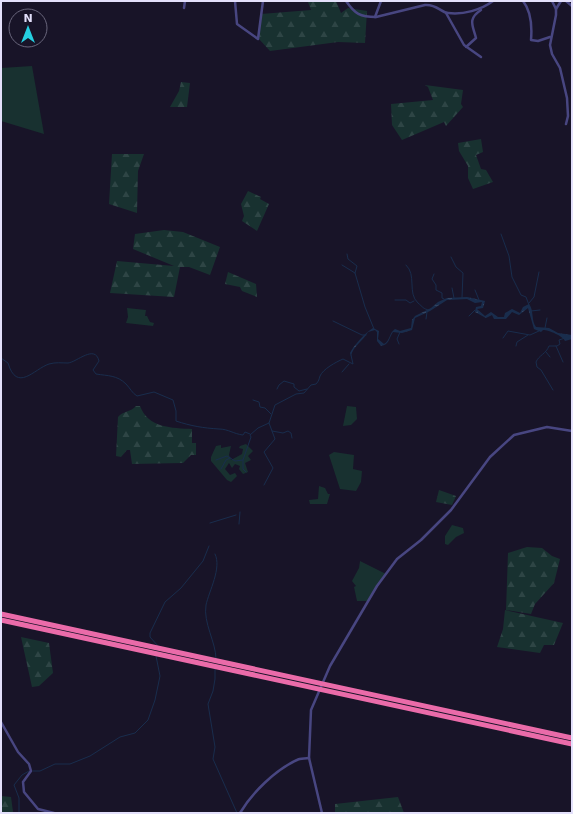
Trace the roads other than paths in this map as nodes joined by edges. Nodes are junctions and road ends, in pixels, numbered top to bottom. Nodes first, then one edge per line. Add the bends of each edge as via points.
1 (185, 1) edge
2 (235, 1) edge
3 (263, 1) edge
4 (346, 1) edge
5 (381, 1) edge
6 (493, 1) edge
7 (523, 1) edge
8 (552, 1) edge
9 (561, 1) edge
10 (568, 1) edge
11 (572, 6) edge
12 (184, 8) dead end
13 (483, 8) junction
14 (556, 9) junction
15 (446, 13) junction
16 (375, 17) junction
17 (550, 37) junction
18 (466, 47) junction
19 (480, 57) dead end
20 (566, 124) dead end
21 (572, 431) edge
22 (1, 614) edge
23 (1, 620) edge
24 (319, 689) junction
25 (1, 722) edge
26 (572, 738) edge
27 (572, 744) edge
28 (309, 758) junction
29 (54, 813) edge
30 (240, 813) edge
31 (322, 813) edge

1 - 12 street
2 - 3 street via 237,24 258,39
4 - 16 street via 362,17
5 - 16 street
6 - 13 street
7 - 17 street via 531,27 531,40 538,41
8 - 14 street
9 - 14 street
10 - 11 street
13 - 15 street
13 - 18 street via 472,22 476,38
14 - 17 street via 556,22
15 - 16 street via 438,7 425,5
15 - 18 street
17 - 20 street via 552,54 560,68 567,98
18 - 19 street
21 - 24 street via 547,427 514,435 502,444 451,510 395,561 330,666
22 - 26 highway
23 - 24 highway
24 - 27 highway
24 - 28 street via 311,710
25 - 29 street via 18,752 31,767 31,771 22,782 24,792 38,809
28 - 30 street via 296,760 272,778 255,792
28 - 31 street

